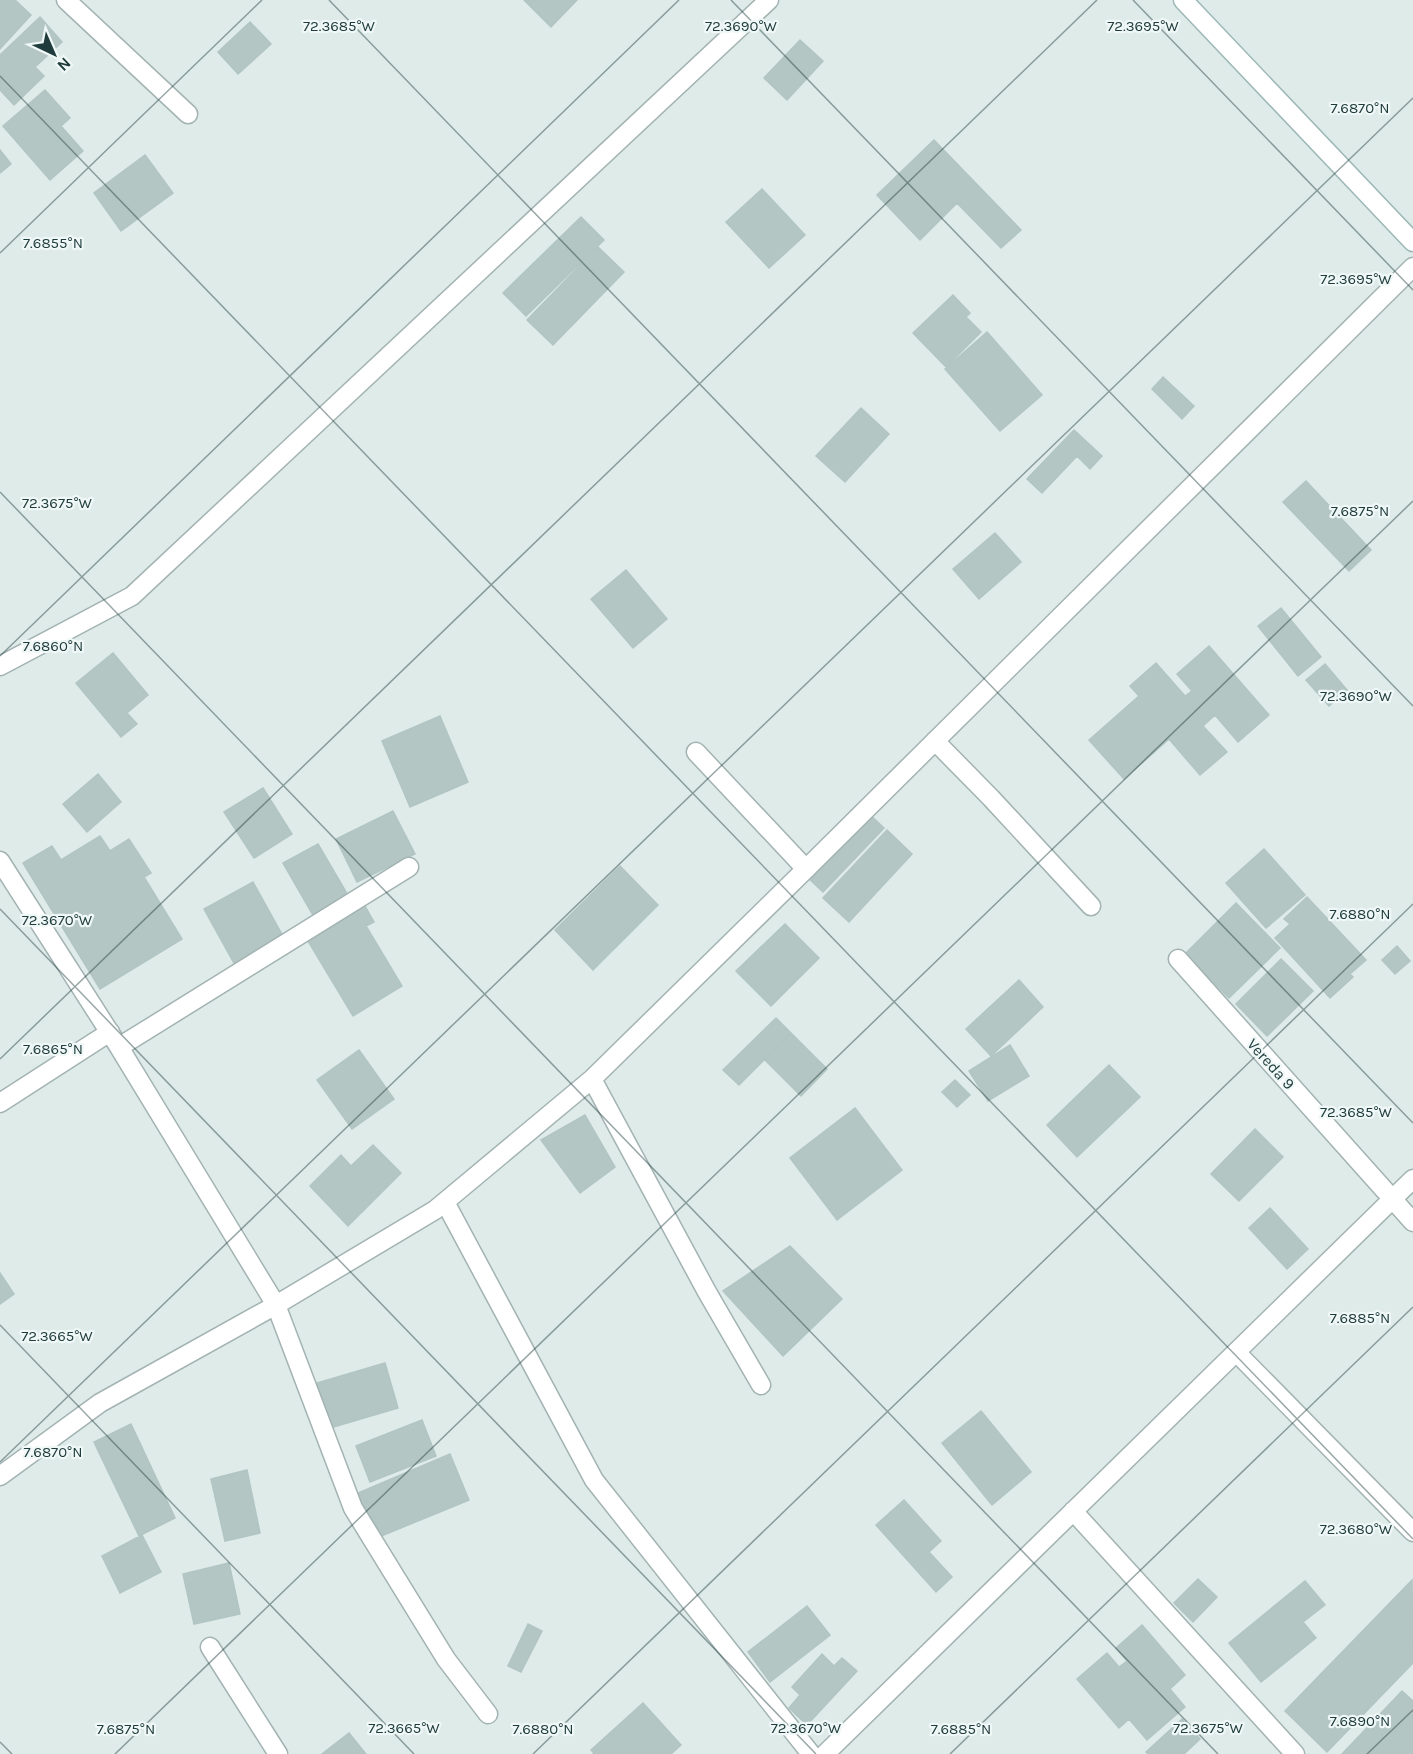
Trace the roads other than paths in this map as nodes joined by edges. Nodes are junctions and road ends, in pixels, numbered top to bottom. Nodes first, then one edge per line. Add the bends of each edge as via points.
1 (66, 0) edge
2 (769, 0) edge
3 (1183, 0) edge
4 (188, 114) dead end
5 (1413, 242) edge
6 (1413, 267) edge
7 (0, 666) edge
8 (935, 741) junction
9 (696, 752) dead end
10 (0, 861) edge
11 (409, 867) dead end
12 (806, 869) junction
13 (1090, 906) dead end
14 (1178, 959) dead end
15 (115, 1040) junction
16 (592, 1078) junction
17 (0, 1103) edge
18 (1413, 1179) edge
19 (1392, 1200) junction
20 (445, 1202) junction
21 (1413, 1222) edge
22 (276, 1305) junction
23 (1236, 1352) junction
24 (761, 1385) dead end
25 (0, 1476) edge
26 (1073, 1511) junction
27 (1413, 1532) edge
28 (210, 1647) dead end
29 (488, 1714) dead end
30 (278, 1754) edge
31 (811, 1754) edge
32 (825, 1754) edge
33 (1295, 1754) edge

1 - 4 street
2 - 7 street via 132,596
3 - 5 street
6 - 8 street
8 - 12 street
8 - 13 street
9 - 12 street
10 - 15 street
11 - 15 street
12 - 16 street
14 - 19 street, Vereda 9
15 - 17 street
15 - 22 street
16 - 20 street
16 - 24 street
18 - 19 street
19 - 21 street, Vereda 9
19 - 23 street
20 - 22 street
20 - 31 street via 594,1480
22 - 25 street via 100,1403
22 - 29 street via 353,1508 446,1659
23 - 26 street
23 - 27 street
26 - 32 street
26 - 33 street
28 - 30 street

